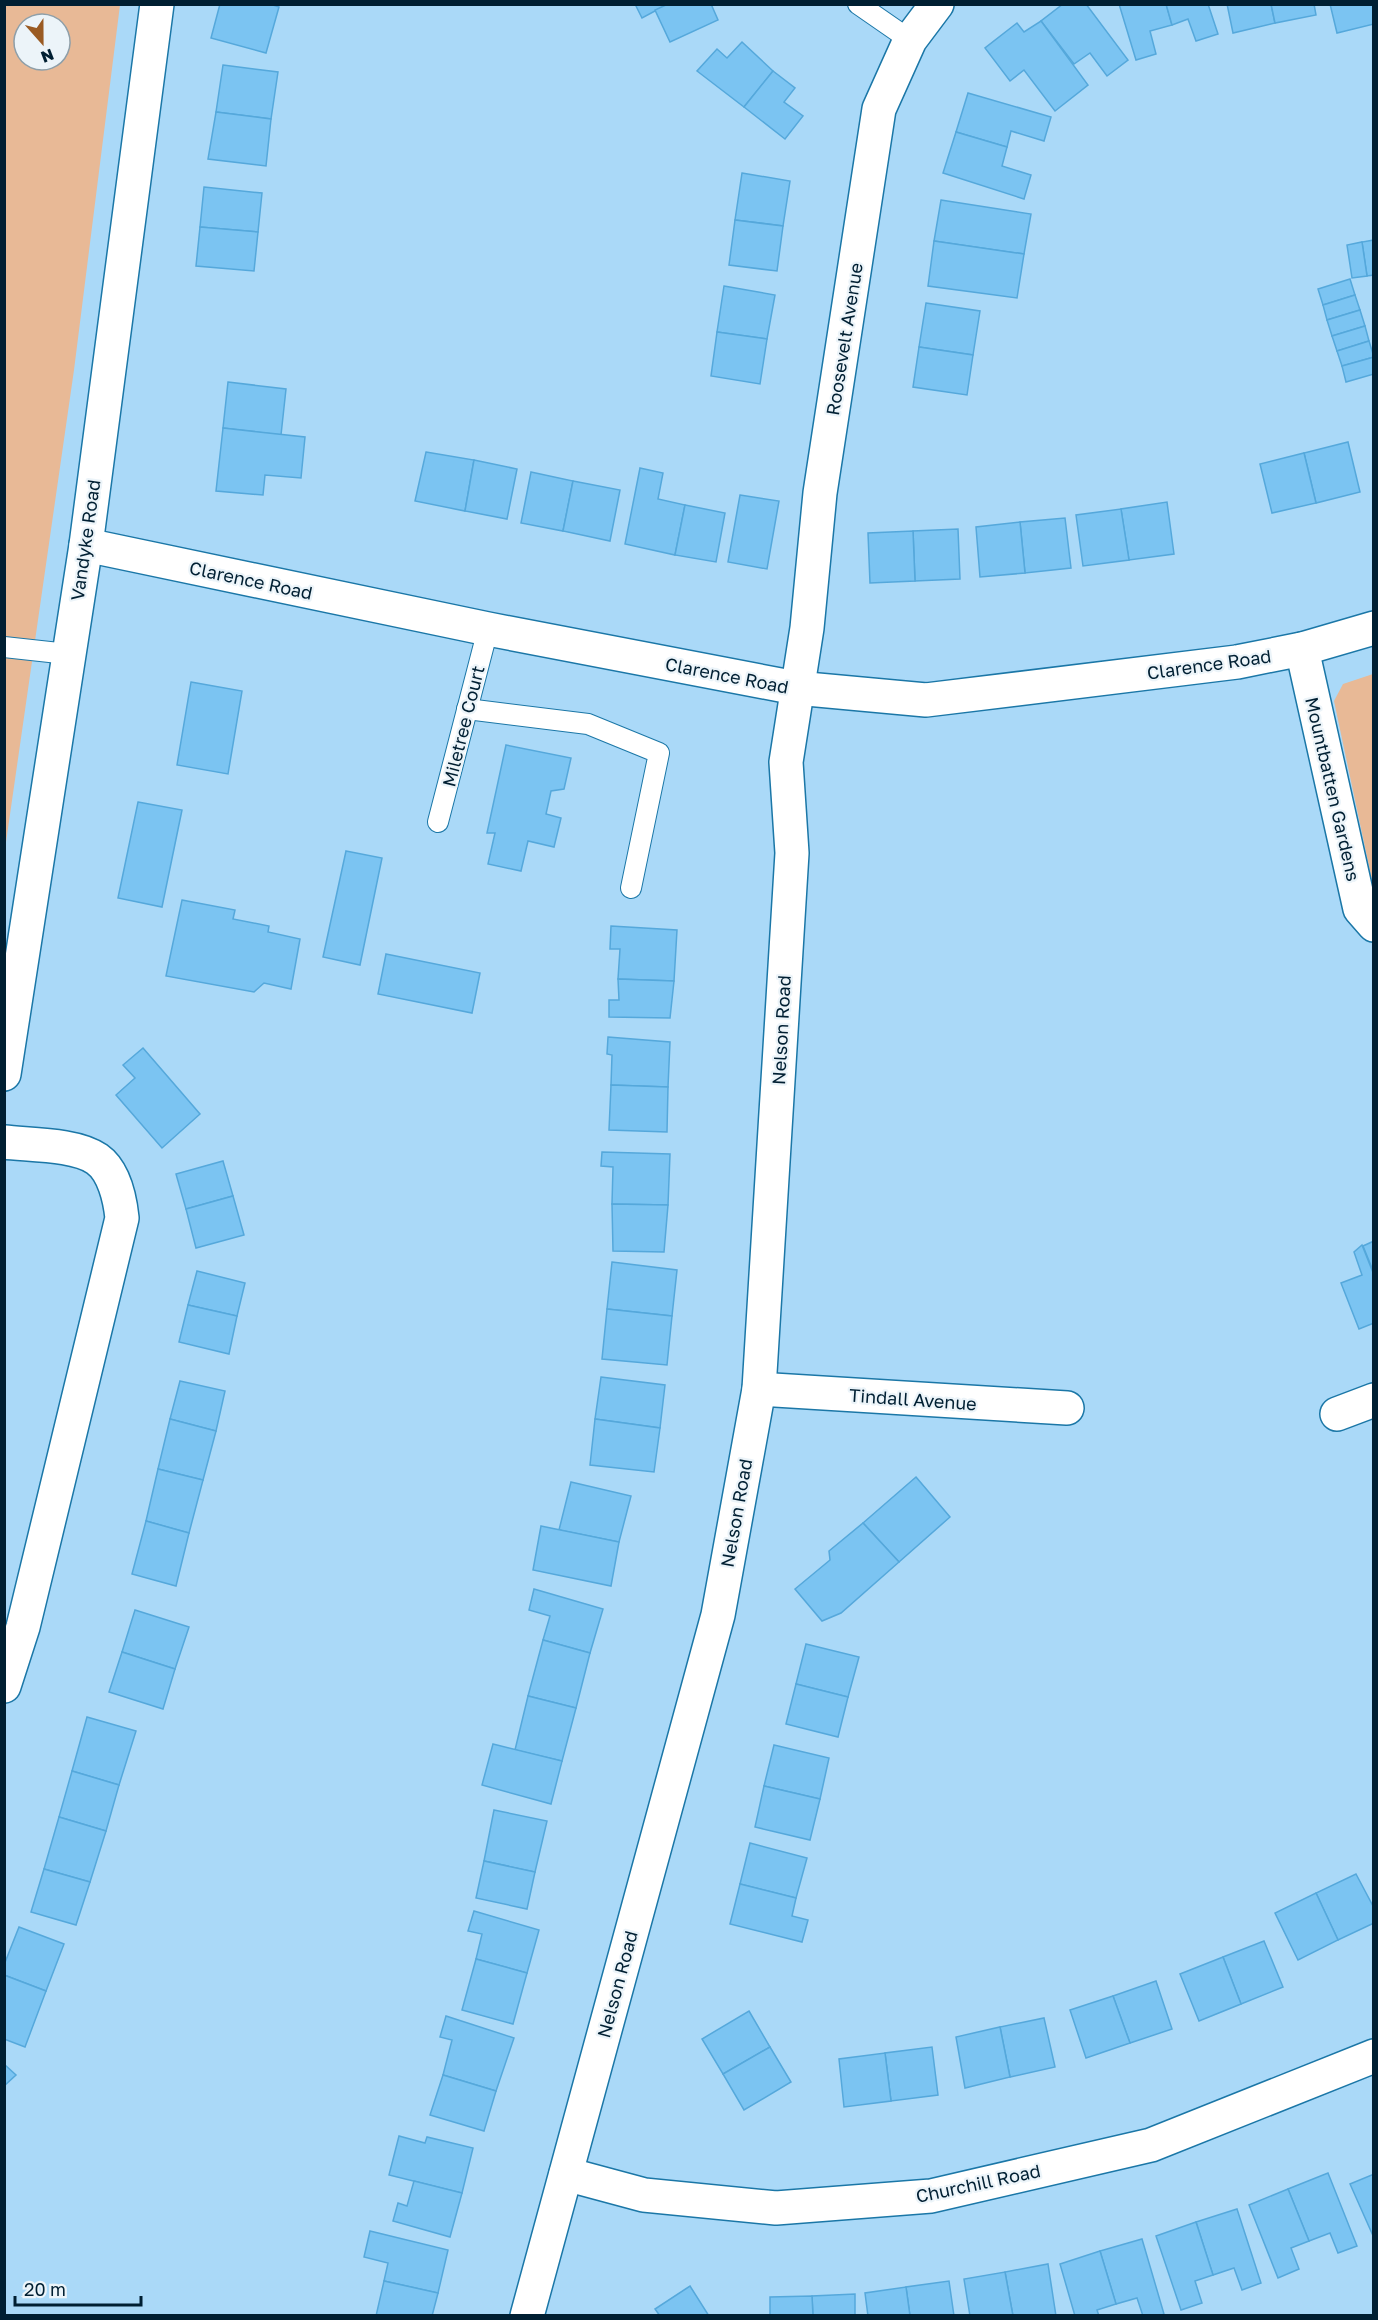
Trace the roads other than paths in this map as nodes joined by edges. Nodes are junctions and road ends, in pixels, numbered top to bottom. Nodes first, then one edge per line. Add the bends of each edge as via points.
1 (157, 4) edge
2 (858, 4) edge
3 (938, 4) edge
4 (910, 40) junction
5 (86, 545) junction
6 (1374, 628) edge
7 (488, 629) junction
8 (4, 647) edge
9 (1302, 649) junction
10 (68, 654) junction
11 (796, 688) junction
12 (467, 709) junction
13 (438, 822) dead end
14 (631, 888) dead end
15 (1374, 925) edge
16 (4, 1074) edge
17 (4, 1142) edge
18 (759, 1389) junction
19 (1374, 1400) edge
20 (1067, 1408) dead end
21 (1338, 1414) dead end
22 (4, 1686) edge
23 (1374, 2056) edge
24 (566, 2174) junction
25 (527, 2316) edge

1 - 5 street, Vandyke Road
2 - 4 lane
3 - 4 street, Roosevelt Avenue
4 - 11 street, Roosevelt Avenue via 879,109 820,493 807,628
5 - 7 street, Clarence Road
5 - 10 street, Vandyke Road
6 - 9 street, Clarence Road
7 - 11 street, Clarence Road
7 - 12 lane, Miletree Court
8 - 10 lane
9 - 11 street, Clarence Road via 1236,662 926,700
9 - 15 street, Mountbatten Gardens via 1360,909
10 - 16 street, Vandyke Road
11 - 18 street, Nelson Road via 786,762 792,853
12 - 13 lane, Miletree Court
12 - 14 lane via 588,724 659,753
17 - 22 street via 80,1150 98,1159 120,1199 122,1218 26,1615
18 - 20 street, Tindall Avenue
18 - 24 street, Nelson Road via 718,1615
19 - 21 street
23 - 24 street, Churchill Road via 1151,2145 931,2196 776,2208 644,2195
24 - 25 street, Nelson Road

